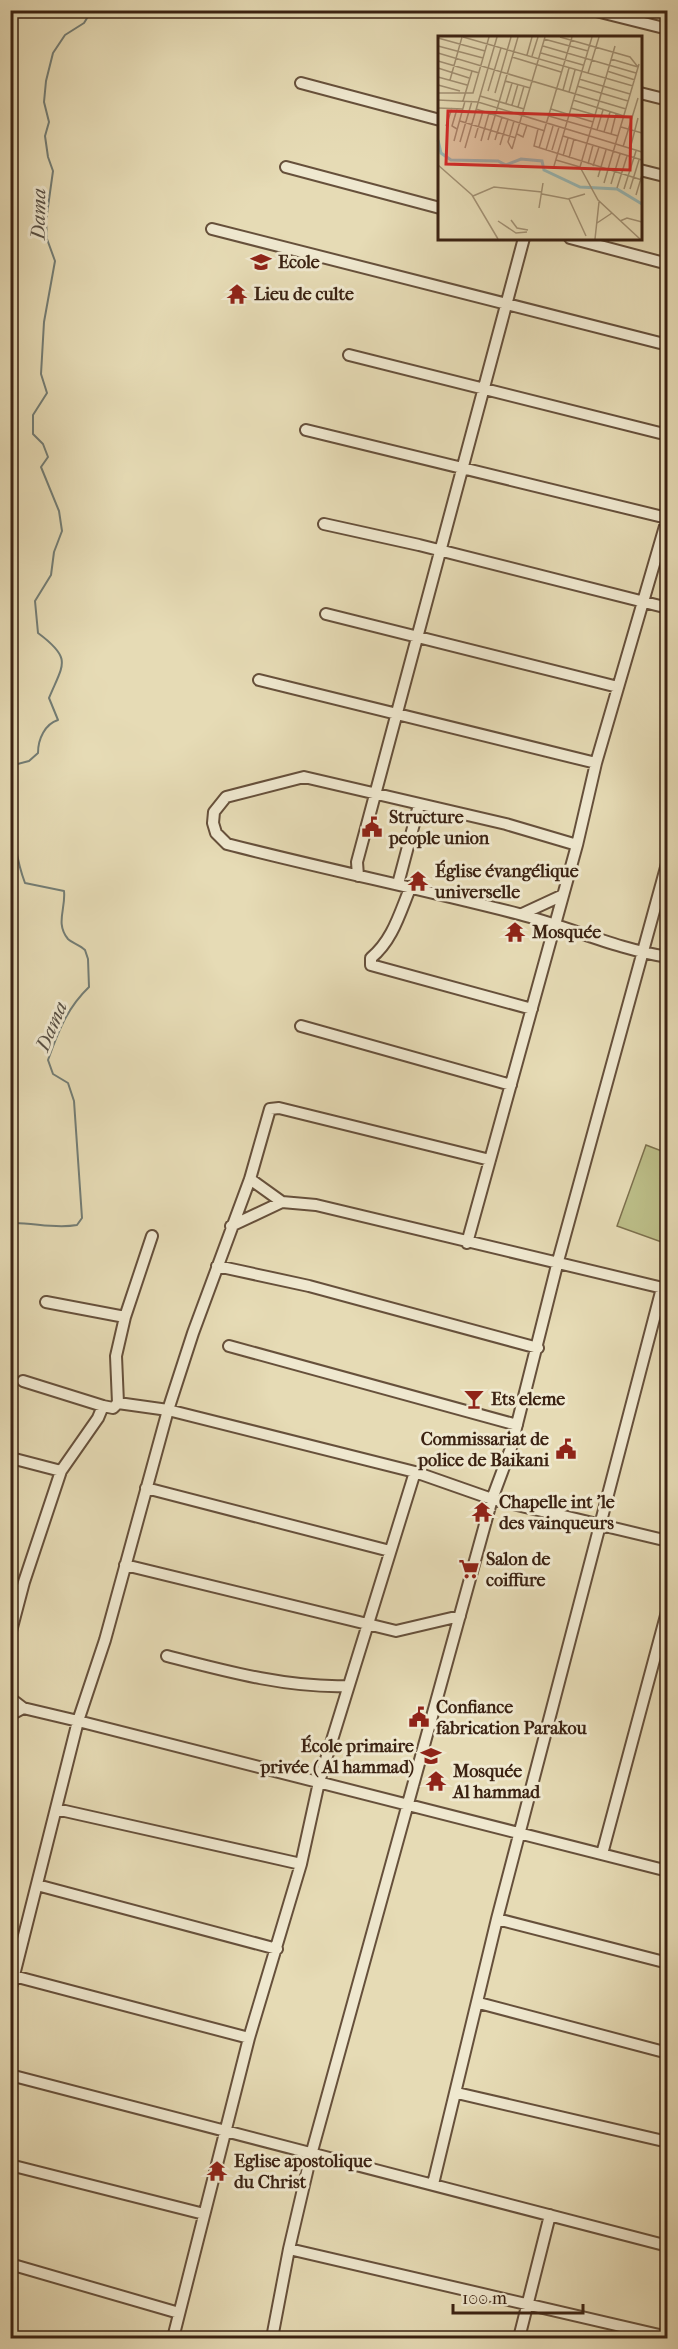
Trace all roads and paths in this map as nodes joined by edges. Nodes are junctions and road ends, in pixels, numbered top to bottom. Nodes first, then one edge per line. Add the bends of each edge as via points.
1 (592, 10) edge
2 (635, 16) edge
3 (668, 30) edge
4 (301, 83) dead end
5 (642, 94) edge
6 (668, 100) edge
7 (438, 119) edge
8 (286, 167) dead end
9 (642, 171) edge
10 (668, 177) edge
11 (438, 207) edge
12 (212, 229) dead end
13 (524, 240) edge
14 (578, 240) edge
15 (668, 264) edge
16 (508, 304) junction
17 (668, 345) edge
18 (349, 355) dead end
19 (483, 389) junction
20 (306, 430) dead end
21 (668, 435) edge
22 (464, 468) junction
23 (667, 517) edge
24 (324, 524) dead end
25 (440, 552) junction
26 (642, 603) junction
27 (668, 609) edge
28 (326, 614) dead end
29 (419, 637) junction
30 (259, 680) dead end
31 (618, 687) junction
32 (395, 716) junction
33 (596, 763) junction
34 (376, 794) junction
35 (419, 805) junction
36 (577, 845) junction
37 (668, 860) edge
38 (358, 876) junction
39 (398, 884) junction
40 (411, 886) junction
41 (563, 895) junction
42 (522, 914) junction
43 (555, 923) junction
44 (642, 953) junction
45 (668, 957) edge
46 (532, 1009) junction
47 (301, 1026) dead end
48 (511, 1085) junction
49 (490, 1160) junction
50 (249, 1179) junction
51 (282, 1202) junction
52 (231, 1226) junction
53 (152, 1236) dead end
54 (467, 1243) junction
55 (558, 1261) junction
56 (217, 1266) junction
57 (665, 1288) edge
58 (46, 1302) dead end
59 (125, 1317) junction
60 (229, 1347) dead end
61 (538, 1348) junction
62 (23, 1382) dead end
63 (118, 1402) junction
64 (103, 1406) junction
65 (168, 1410) junction
66 (517, 1425) junction
67 (11, 1458) edge
68 (61, 1471) junction
69 (415, 1472) junction
70 (146, 1488) junction
71 (492, 1499) junction
72 (600, 1525) junction
73 (668, 1541) edge
74 (390, 1551) junction
75 (125, 1565) junction
76 (668, 1608) edge
77 (460, 1616) junction
78 (368, 1624) junction
79 (10, 1635) edge
80 (167, 1656) dead end
81 (347, 1686) junction
82 (10, 1698) edge
83 (23, 1708) junction
84 (10, 1715) edge
85 (78, 1721) junction
86 (319, 1782) junction
87 (408, 1806) junction
88 (56, 1809) junction
89 (519, 1834) junction
90 (602, 1854) junction
91 (301, 1864) junction
92 (668, 1871) edge
93 (37, 1885) junction
94 (497, 1919) junction
95 (277, 1949) junction
96 (668, 1964) edge
97 (12, 1975) edge
98 (10, 1991) edge
99 (479, 2003) junction
100 (249, 2037) junction
101 (668, 2053) edge
102 (10, 2075) edge
103 (457, 2093) junction
104 (225, 2131) junction
105 (668, 2142) edge
106 (311, 2155) junction
107 (10, 2165) edge
108 (433, 2184) junction
109 (204, 2214) junction
110 (550, 2215) junction
111 (668, 2246) edge
112 (289, 2249) junction
113 (10, 2264) edge
114 (527, 2306) junction
115 (179, 2313) junction
116 (668, 2337) edge
117 (173, 2338) edge
118 (272, 2338) edge
119 (519, 2338) edge

1 - 2 street
2 - 3 street
4 - 7 street
5 - 6 street
8 - 11 street
9 - 10 street
12 - 16 street
13 - 16 street
14 - 15 street
16 - 17 street
16 - 19 street
18 - 19 street
19 - 21 street
19 - 22 street
20 - 22 street
22 - 23 street
22 - 25 street
23 - 26 street
24 - 25 street
25 - 26 street
25 - 29 street
26 - 27 street
26 - 31 street
28 - 29 street
29 - 31 street
29 - 32 street
30 - 32 street
31 - 33 street
32 - 33 street
32 - 34 street
33 - 36 street
34 - 35 street
34 - 38 street via 357,862
34 - 38 street via 294,778 226,797 214,812 216,833 226,844
35 - 36 street
35 - 39 street
36 - 41 street
37 - 44 street
38 - 39 street
39 - 40 street
40 - 42 street
40 - 46 street via 391,934 371,958 371,965
41 - 42 street
41 - 43 street
42 - 43 street
43 - 44 street
43 - 46 street
44 - 45 street
44 - 55 street
46 - 48 street
47 - 48 street
48 - 49 street
49 - 50 street via 274,1107
49 - 54 street
50 - 51 street
50 - 52 street
51 - 52 street
51 - 54 street via 316,1204
52 - 56 street
53 - 59 street
54 - 55 street
55 - 57 street
55 - 61 street
56 - 61 street via 309,1286
56 - 65 street
57 - 72 street
58 - 59 street
59 - 63 street via 116,1356
60 - 66 street
61 - 66 street
62 - 64 street
63 - 64 street via 113,1408
63 - 65 street
64 - 68 street
65 - 69 street
65 - 70 street
66 - 71 street
67 - 68 street
68 - 79 street
69 - 71 street
69 - 74 street
70 - 74 street
70 - 75 street
71 - 72 street
71 - 77 street
72 - 73 street
72 - 89 street
74 - 78 street
75 - 78 street
75 - 85 street
76 - 90 street
77 - 78 street via 396,1631
77 - 87 street
78 - 81 street
80 - 81 street via 306,1685
81 - 86 street
82 - 83 street
83 - 84 street
83 - 85 street
85 - 86 street
85 - 88 street
86 - 87 street
86 - 91 street
87 - 89 street
87 - 106 street
88 - 91 street
88 - 93 street
89 - 90 street
89 - 94 street
90 - 92 street
91 - 95 street
93 - 95 street
93 - 97 street
94 - 96 street
94 - 99 street
95 - 100 street
97 - 98 street
97 - 100 street
99 - 101 street
99 - 103 street
100 - 104 street
102 - 104 street
103 - 105 street
103 - 108 street
104 - 106 street
104 - 109 street
106 - 108 street
106 - 112 street
107 - 109 street
108 - 110 street
109 - 115 street
110 - 111 street
110 - 114 street
112 - 114 street
112 - 118 street
113 - 115 street
114 - 116 street
114 - 119 street
115 - 117 street

